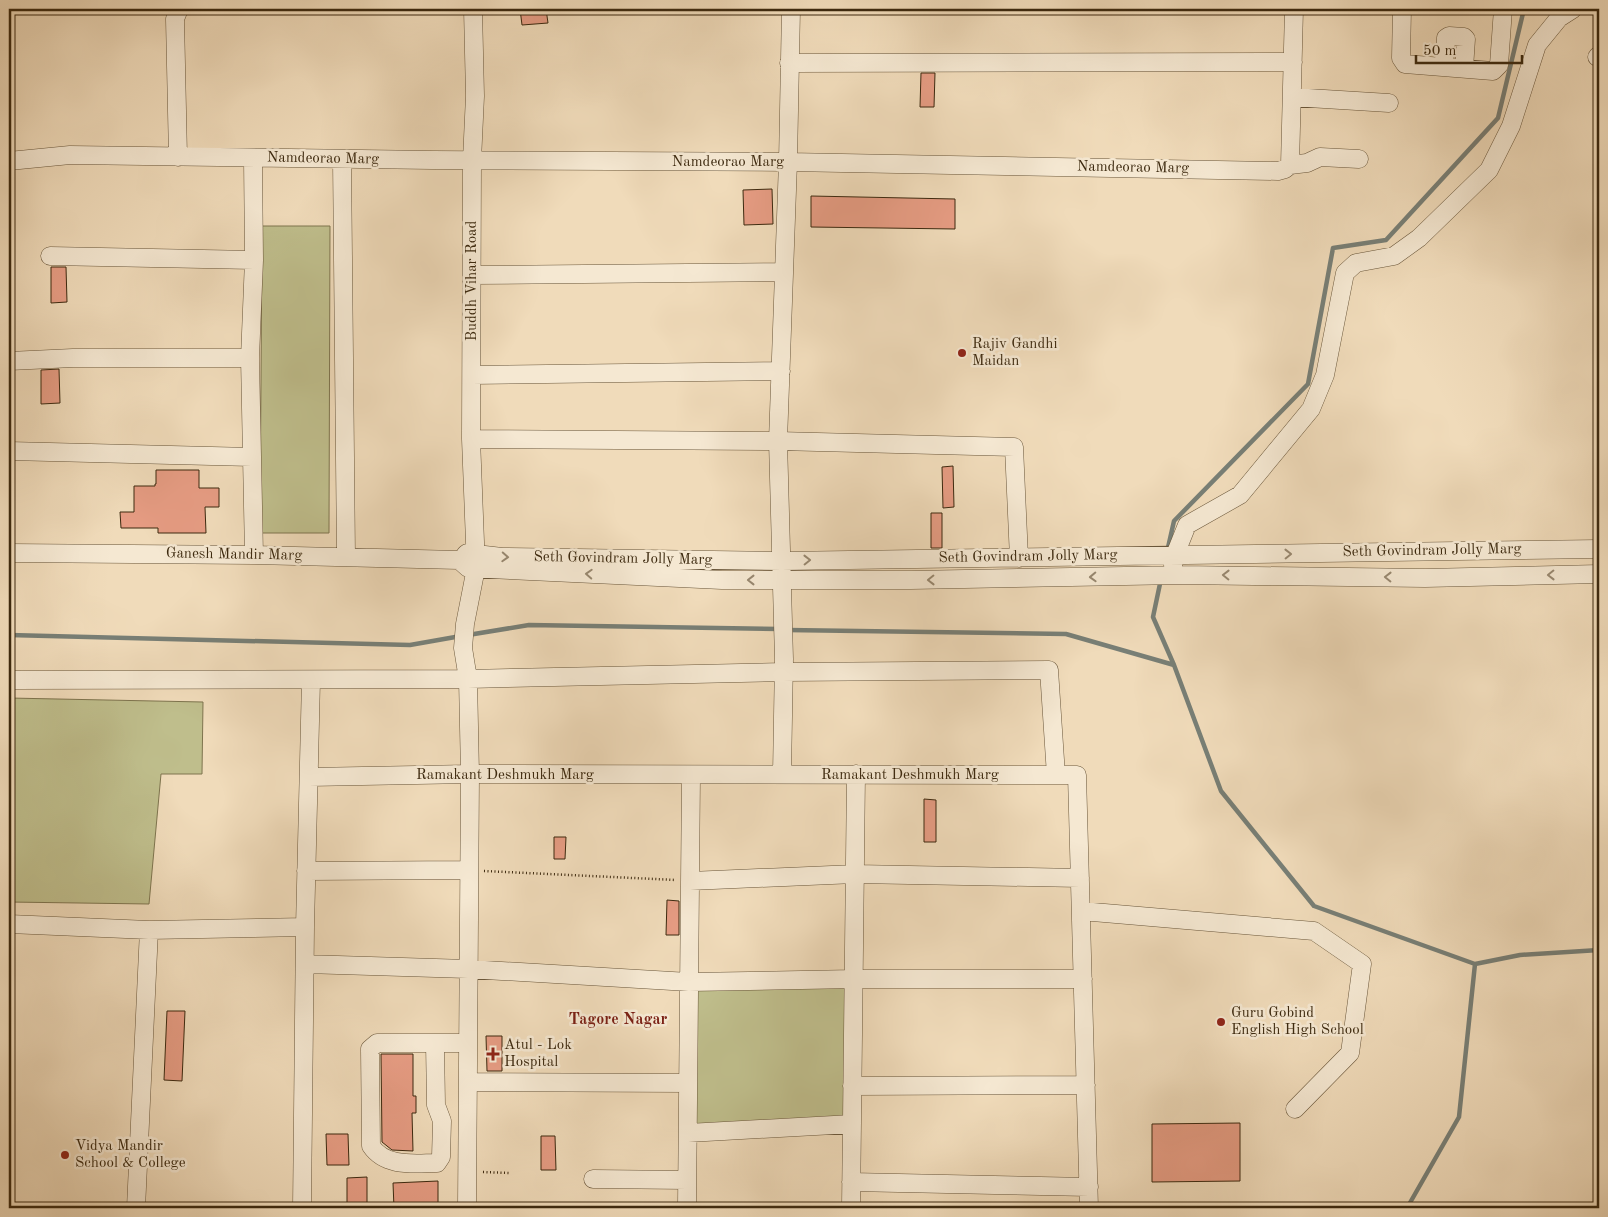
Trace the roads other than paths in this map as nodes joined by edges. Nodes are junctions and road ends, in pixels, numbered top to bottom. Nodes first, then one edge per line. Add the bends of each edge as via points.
1 (179, 9) edge
2 (473, 9) edge
3 (790, 9) edge
4 (1294, 9) edge
5 (1402, 9) edge
6 (1502, 9) edge
7 (1573, 9) edge
8 (1293, 62) junction
9 (790, 63) junction
10 (1444, 67) junction
11 (1464, 68) junction
12 (1292, 97) junction
13 (1389, 103) dead end
14 (178, 157) junction
15 (253, 158) junction
16 (342, 159) junction
17 (1359, 159) dead end
18 (472, 160) junction
19 (9, 161) edge
20 (788, 162) junction
21 (1290, 165) junction
22 (50, 256) dead end
23 (254, 260) junction
24 (784, 272) junction
25 (472, 275) junction
26 (250, 358) junction
27 (9, 361) edge
28 (781, 371) junction
29 (472, 375) junction
30 (471, 439) junction
31 (778, 441) junction
32 (9, 451) edge
33 (252, 457) junction
34 (1599, 549) edge
35 (9, 553) edge
36 (254, 555) junction
37 (1137, 555) junction
38 (1172, 556) junction
39 (346, 557) junction
40 (1019, 558) junction
41 (459, 560) joint
42 (476, 561) junction
43 (782, 561) junction
44 (1599, 574) edge
45 (1171, 575) junction
46 (1137, 576) junction
47 (782, 580) junction
48 (784, 666) junction
49 (468, 679) junction
50 (9, 680) edge
51 (311, 680) junction
52 (470, 774) junction
53 (782, 774) junction
54 (856, 774) junction
55 (691, 775) junction
56 (1056, 775) junction
57 (310, 777) junction
58 (469, 870) junction
59 (306, 871) junction
60 (855, 874) junction
61 (1080, 878) junction
62 (690, 881) junction
63 (1081, 910) junction
64 (9, 924) edge
65 (304, 927) junction
66 (149, 930) junction
67 (305, 964) junction
68 (468, 969) junction
69 (1083, 978) junction
70 (854, 979) junction
71 (689, 982) junction
72 (435, 1043) junction
73 (468, 1043) junction
74 (468, 1082) junction
75 (688, 1084) junction
76 (852, 1086) junction
77 (1086, 1086) junction
78 (1295, 1109) dead end
79 (442, 1120) junction
80 (468, 1121) junction
81 (852, 1124) junction
82 (688, 1133) junction
83 (593, 1179) dead end
84 (687, 1180) junction
85 (851, 1182) junction
86 (1088, 1188) junction
87 (136, 1208) edge
88 (302, 1208) edge
89 (467, 1208) edge
90 (687, 1208) edge
91 (850, 1208) edge
92 (1089, 1208) edge

1 - 14 street via 175,18
2 - 18 street, Buddh Vihar Road via 476,96
3 - 9 street
4 - 8 street
5 - 10 street via 1401,58 1405,64
6 - 11 street via 1499,65 1493,71
7 - 38 street via 1559,18 1537,45 1511,126 1489,170 1419,238 1394,256 1356,262 1345,273 1325,375 1311,409 1240,495 1187,525
8 - 9 street
8 - 12 street
9 - 20 street
10 - 11 street
10 - 11 street via 1446,38 1449,36 1466,39
12 - 13 street
12 - 21 street
14 - 15 street, Namdeorao Marg
14 - 19 street, Namdeorao Marg via 70,155
15 - 16 street, Namdeorao Marg
15 - 23 street
16 - 18 street, Namdeorao Marg
16 - 39 street
17 - 21 street, Namdeorao Marg via 1320,157
18 - 20 street, Namdeorao Marg
18 - 25 street, Buddh Vihar Road
20 - 21 street, Namdeorao Marg via 1278,171
20 - 24 street
22 - 23 street
23 - 26 street
24 - 25 street
24 - 28 street
25 - 29 street, Buddh Vihar Road
26 - 27 street
26 - 33 street
28 - 29 street
28 - 31 street
29 - 30 street, Buddh Vihar Road
30 - 31 street
30 - 42 street, Buddh Vihar Road
31 - 40 street via 1014,447
31 - 43 street
32 - 33 street
33 - 36 street
38 -> 34 street, Seth Govindram Jolly Marg
35 - 36 street, Ganesh Mandir Marg
36 - 39 street, Ganesh Mandir Marg
37 - 38 street, Seth Govindram Jolly Marg
37 - 40 street, Seth Govindram Jolly Marg
37 - 46 street
38 - 45 street
39 - 41 street, Ganesh Mandir Marg
43 -> 40 street, Seth Govindram Jolly Marg
41 - 42 street, Seth Govindram Jolly Marg via 467,553
42 -> 43 street, Seth Govindram Jolly Marg via 502,557
47 -> 42 street via 722,580
42 - 49 street, Buddh Vihar Road via 463,648
43 - 47 street
44 -> 45 street via 1425,578
45 - 46 street
46 -> 47 street
47 - 48 street
48 - 49 street
48 - 53 street
48 - 56 street via 1050,670
49 - 51 street
49 - 52 street, Buddh Vihar Road
50 - 51 street
51 - 57 street
52 - 55 street, Ramakant Deshmukh Marg
52 - 57 street, Ramakant Deshmukh Marg
52 - 58 street, Buddh Vihar Road
53 - 54 street, Ramakant Deshmukh Marg
53 - 55 street, Ramakant Deshmukh Marg
54 - 56 street, Ramakant Deshmukh Marg
54 - 60 street
55 - 62 street
56 - 61 street, Ramakant Deshmukh Marg via 1077,775
57 - 59 street
58 - 59 street
58 - 68 street, Buddh Vihar Road
59 - 65 street
60 - 61 street
60 - 62 street
60 - 70 street
61 - 63 street, Ramakant Deshmukh Marg
62 - 71 street
63 - 69 street, Ramakant Deshmukh Marg
63 - 78 street via 1314,932 1362,964 1350,1053
64 - 66 street
65 - 66 street
65 - 67 street
66 - 87 street
67 - 68 street
67 - 88 street
68 - 71 street
68 - 73 street, Buddh Vihar Road
69 - 70 street
69 - 77 street, Ramakant Deshmukh Marg
70 - 71 street
70 - 76 street
71 - 75 street
72 - 73 street
72 - 79 street via 436,1105
72 - 79 street via 377,1044 370,1049 371,1146 385,1159 404,1164 438,1162 441,1158
73 - 74 street, Buddh Vihar Road
74 - 75 street
74 - 80 street, Buddh Vihar Road
75 - 82 street
76 - 77 street
76 - 81 street
77 - 86 street, Ramakant Deshmukh Marg
79 - 80 street
80 - 89 street, Buddh Vihar Road
81 - 82 street
81 - 85 street
82 - 84 street
83 - 84 street
84 - 90 street
85 - 86 street
85 - 91 street
86 - 92 street, Ramakant Deshmukh Marg

